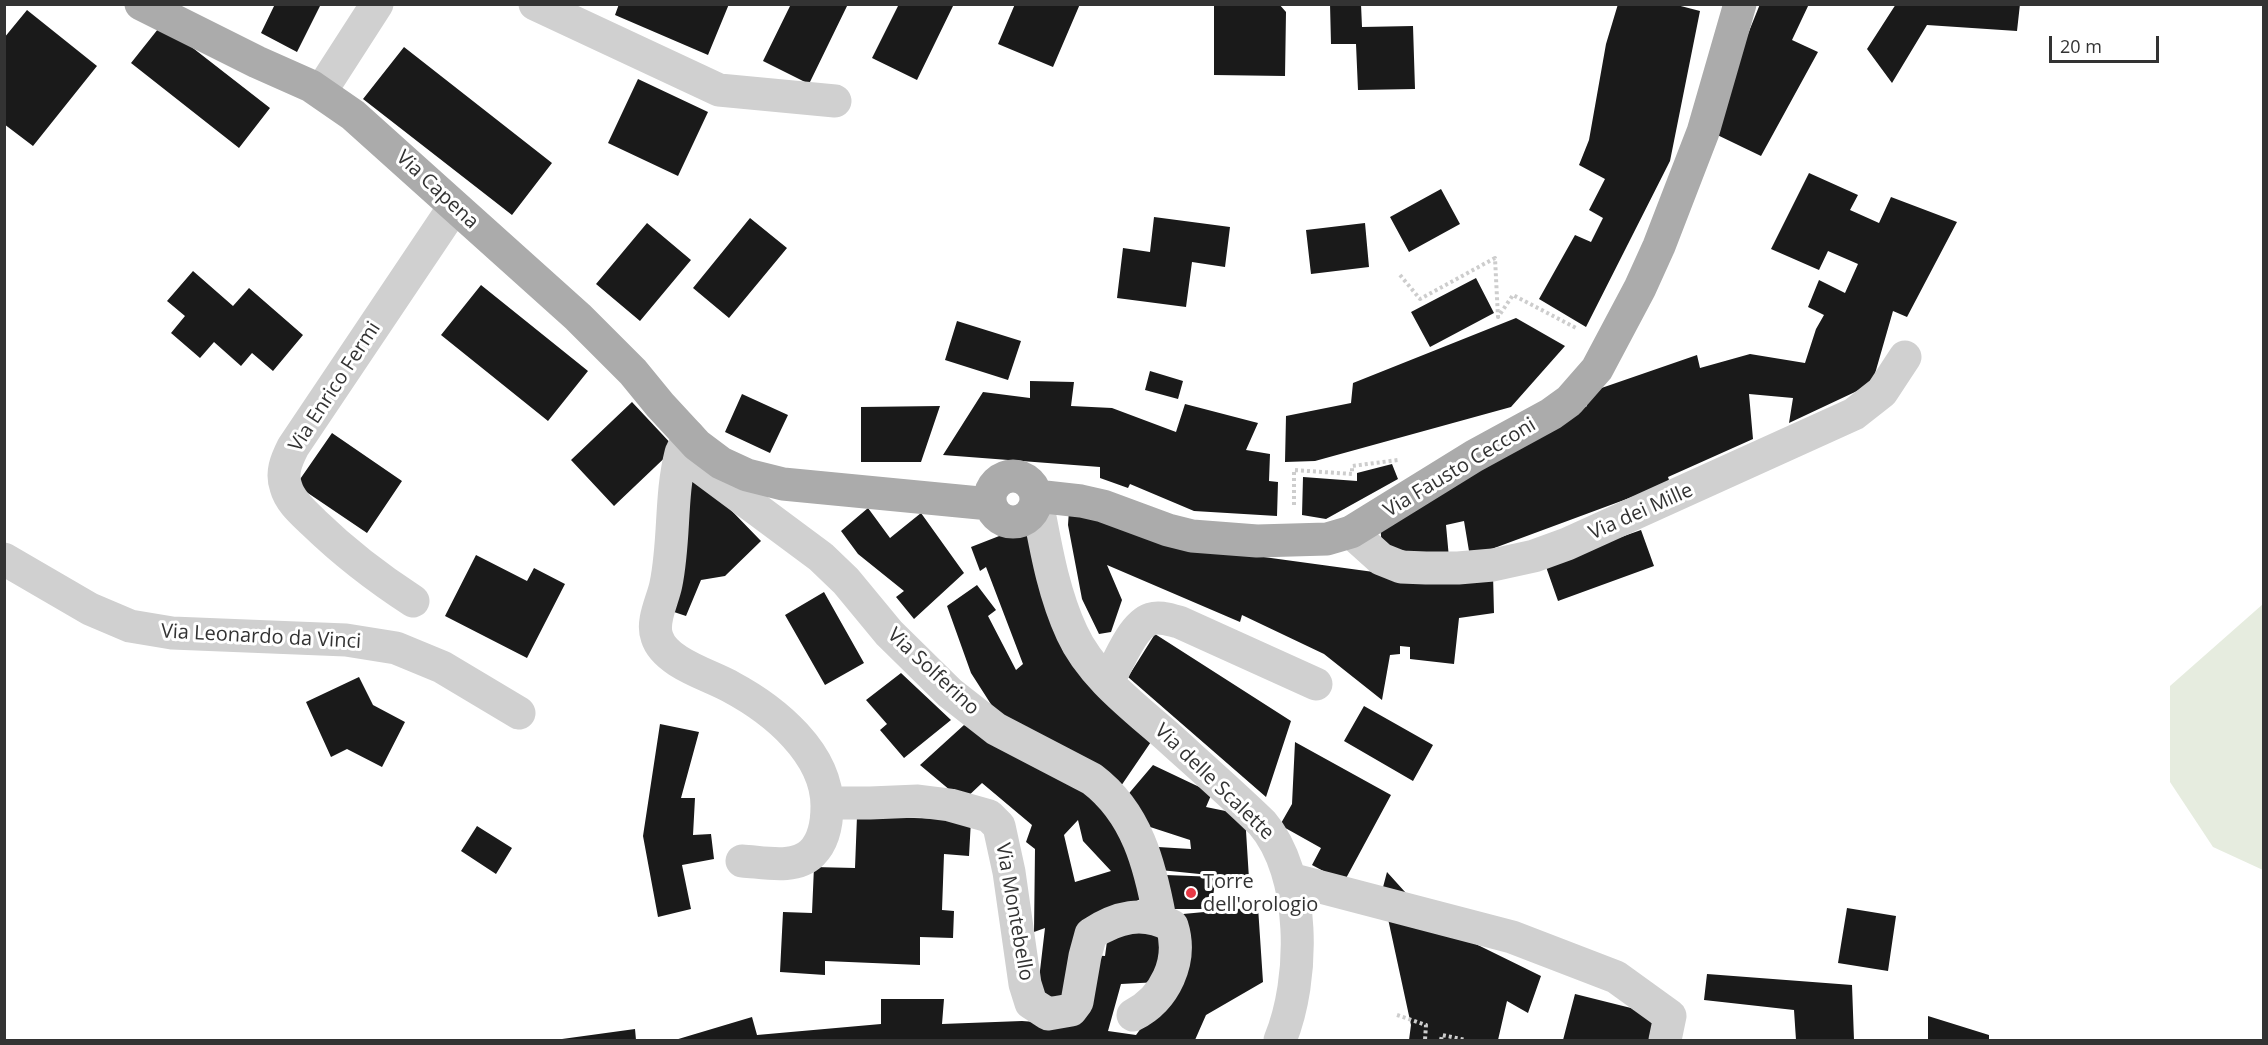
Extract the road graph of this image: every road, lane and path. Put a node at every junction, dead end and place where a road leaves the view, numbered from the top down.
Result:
1 (141, 4) edge
2 (377, 4) edge
3 (535, 4) edge
4 (1740, 4) edge
5 (321, 91) junction
6 (835, 101) dead end
7 (454, 207) junction
8 (1400, 275) dead end
9 (1610, 346) junction
10 (1905, 357) dead end
11 (685, 445) junction
12 (1399, 459) dead end
13 (1294, 470) dead end
14 (1047, 497) junction
15 (1351, 532) junction
16 (4, 559) edge
17 (413, 601) dead end
18 (1108, 682) junction
19 (1317, 684) dead end
20 (519, 713) dead end
21 (827, 803) junction
22 (742, 861) dead end
23 (1290, 879) junction
24 (1160, 919) junction
25 (1133, 1015) dead end
26 (1397, 1015) dead end
27 (1280, 1041) edge
28 (1425, 1041) edge
29 (1441, 1041) edge
30 (1466, 1041) edge
31 (1665, 1041) edge

1 - 5 main road, Via Capena
2 - 5 street
3 - 6 street
4 - 9 main road, Via Fausto Cecconi
5 - 7 main road, Via Capena
7 - 11 main road, Via Capena
7 - 17 street, Via Enrico Fermi
8 - 9 path
9 - 15 main road, Via Fausto Cecconi
10 - 15 street, Via dei Mille
11 - 14 main road, Via Capena
11 - 21 street
11 - 24 street, Via Solferino
12 - 13 path
14 - 15 main road, Via Fausto Cecconi
14 - 18 street, Via delle Scalette
16 - 20 street, Via Leonardo da Vinci
18 - 19 street
18 - 23 street, Via delle Scalette
21 - 22 street
21 - 24 street, Via Montebello
23 - 27 street, Via delle Scalette
23 - 31 street
24 - 25 street
26 - 28 path
29 - 30 path

